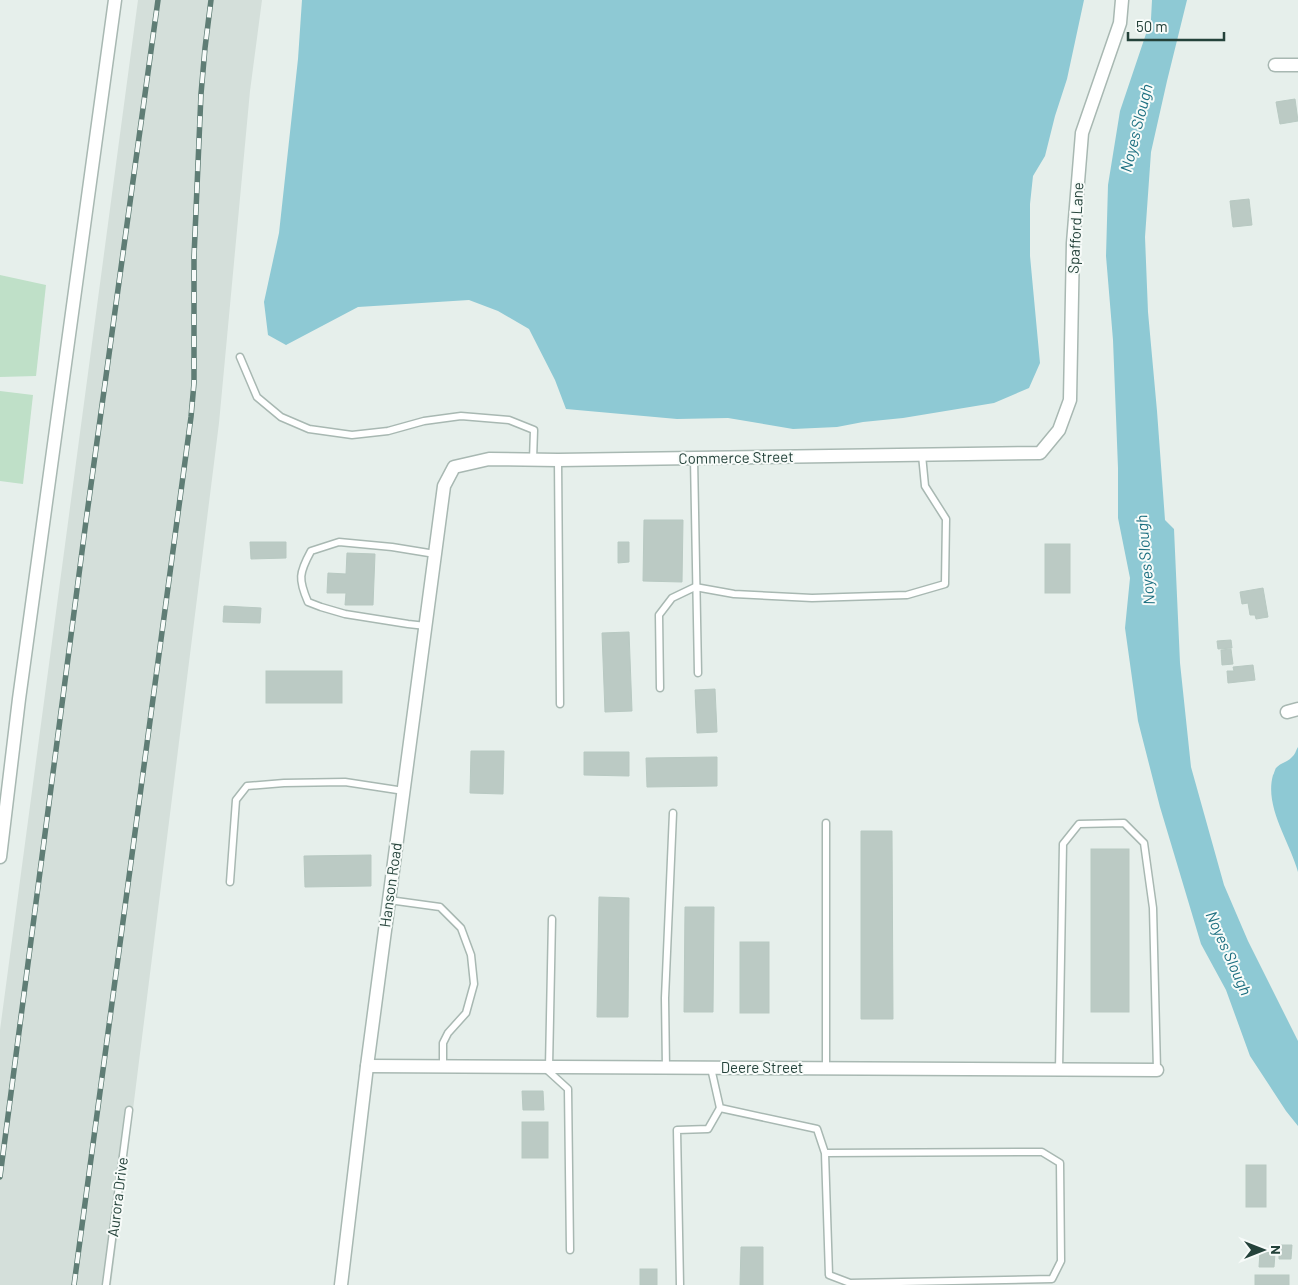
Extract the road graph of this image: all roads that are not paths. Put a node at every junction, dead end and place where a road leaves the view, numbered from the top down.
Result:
1 (115, 0) edge
2 (1122, 0) edge
3 (1275, 65) dead end
4 (1298, 65) edge
5 (240, 357) dead end
6 (1040, 454) joint
7 (922, 455) junction
8 (694, 458) junction
9 (533, 460) junction
10 (558, 460) junction
11 (444, 486) joint
12 (435, 554) junction
13 (696, 588) junction
14 (426, 626) junction
15 (698, 673) dead end
16 (660, 688) dead end
17 (560, 704) dead end
18 (404, 791) junction
19 (674, 813) dead end
20 (826, 823) dead end
21 (0, 857) edge
22 (230, 882) dead end
23 (389, 900) junction
24 (552, 919) dead end
25 (367, 1066) junction
26 (443, 1067) junction
27 (547, 1067) junction
28 (666, 1068) junction
29 (711, 1068) junction
30 (826, 1069) junction
31 (1059, 1070) junction
32 (1158, 1070) joint
33 (720, 1108) junction
34 (129, 1110) dead end
35 (825, 1153) junction
36 (570, 1250) dead end
37 (106, 1285) edge
38 (341, 1285) edge
39 (680, 1285) edge

1 - 21 street
2 - 6 street, Spafford Lane
3 - 4 street
5 - 9 lane
6 - 7 street, Commerce Street
7 - 8 street, Commerce Street
7 - 13 lane
8 - 10 street, Commerce Street
8 - 13 lane
9 - 10 street, Commerce Street
9 - 11 street, Commerce Street
10 - 17 lane
11 - 12 street, Hanson Road
12 - 14 street, Hanson Road
12 - 14 lane
13 - 15 lane
13 - 16 lane
14 - 18 street, Hanson Road
18 - 22 lane
18 - 23 street, Hanson Road
19 - 28 lane
20 - 30 lane
23 - 25 street, Hanson Road
23 - 26 lane
24 - 27 lane
25 - 26 street, Deere Street
25 - 38 street, Hanson Road
26 - 27 street, Deere Street
27 - 28 street, Deere Street
27 - 36 lane
28 - 29 street, Deere Street
29 - 30 street, Deere Street
29 - 33 lane
30 - 31 street, Deere Street
31 - 32 street, Deere Street
31 - 32 lane
33 - 35 lane
33 - 39 lane
34 - 37 lane, Aurora Drive
35 - 35 lane

